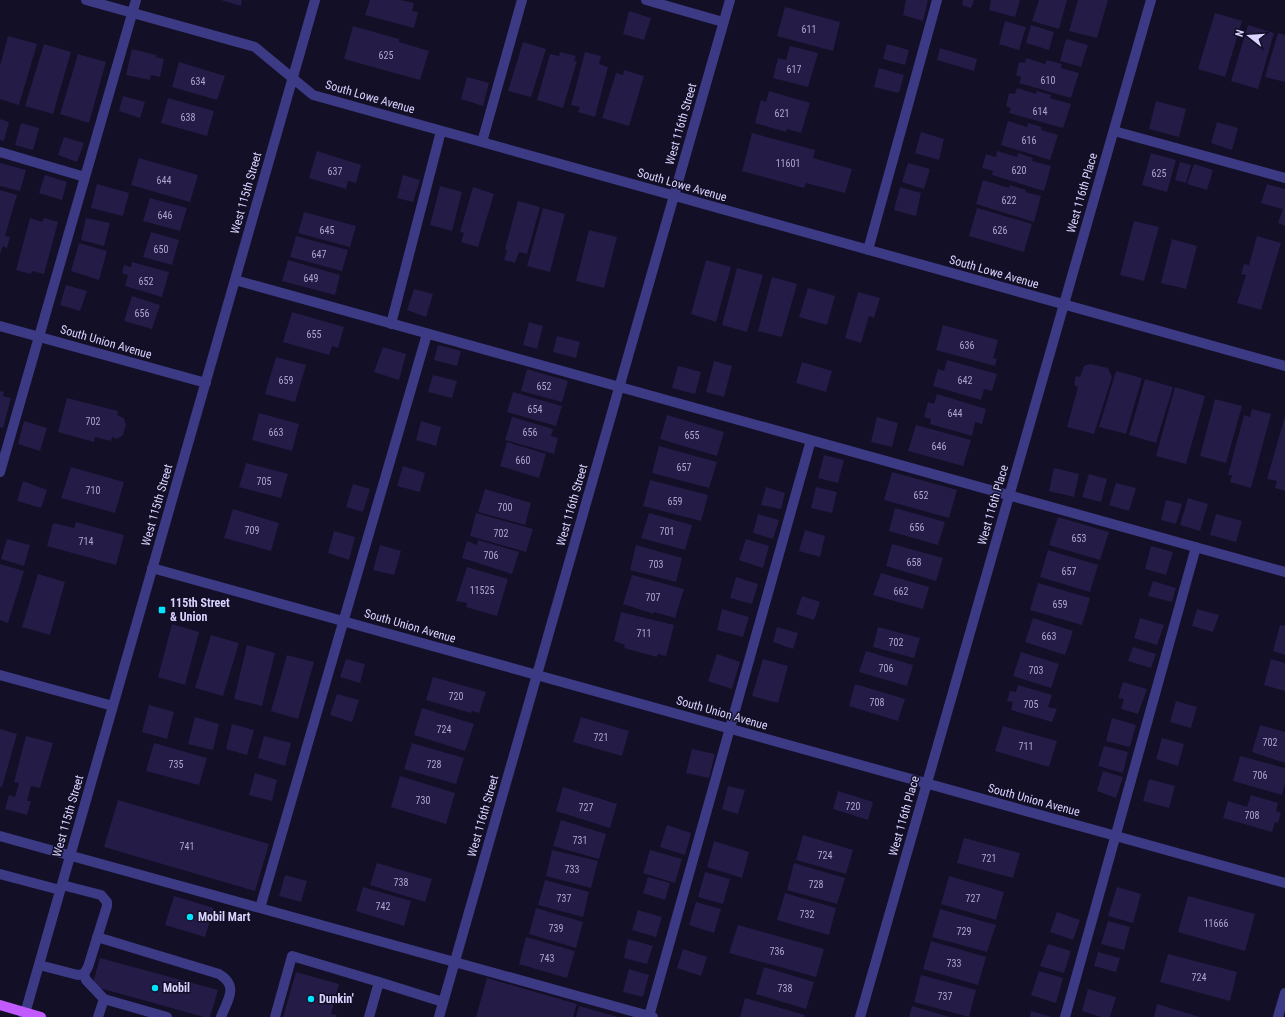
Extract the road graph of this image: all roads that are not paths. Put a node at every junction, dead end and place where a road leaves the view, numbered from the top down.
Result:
1 (86, 0) edge
2 (136, 0) edge
3 (316, 0) edge
4 (522, 0) edge
5 (646, 0) edge
6 (730, 0) edge
7 (938, 0) edge
8 (1151, 0) edge
9 (133, 13) junction
10 (723, 22) junction
11 (293, 78) junction
12 (441, 131) junction
13 (1114, 131) junction
14 (482, 142) junction
15 (0, 152) edge
16 (85, 177) junction
17 (1285, 178) edge
18 (674, 196) junction
19 (868, 250) junction
20 (235, 280) junction
21 (1064, 305) junction
22 (391, 324) junction
23 (0, 326) edge
24 (427, 334) junction
25 (39, 337) junction
26 (1285, 366) edge
27 (206, 383) junction
28 (619, 387) junction
29 (811, 440) junction
30 (0, 472) edge
31 (1009, 495) junction
32 (1196, 547) junction
33 (152, 568) junction
34 (1285, 572) edge
35 (343, 621) junction
36 (0, 675) edge
37 (537, 675) junction
38 (113, 706) junction
39 (730, 729) junction
40 (927, 784) junction
41 (0, 836) edge
42 (1116, 836) junction
43 (70, 856) junction
44 (0, 874) edge
45 (1285, 883) edge
46 (61, 888) junction
47 (260, 908) junction
48 (97, 937) junction
49 (454, 962) junction
50 (39, 965) junction
51 (84, 974) junction
52 (379, 982) junction
53 (1285, 993) edge
54 (104, 999) junction
55 (443, 1002) junction
56 (0, 1005) edge
57 (24, 1015) edge
58 (41, 1017) edge
59 (98, 1017) edge
60 (167, 1017) edge
61 (221, 1017) edge
62 (275, 1017) edge
63 (369, 1017) edge
64 (439, 1017) edge
65 (651, 1017) edge
66 (860, 1017) edge
67 (1065, 1017) edge
68 (1278, 1017) edge

1 - 9 street, South Lowe Avenue
2 - 9 street
3 - 11 street, West 115th Street
4 - 14 street
5 - 10 street
6 - 10 street, West 116th Street
7 - 19 street
8 - 13 street, West 116th Place
9 - 11 street, South Lowe Avenue
9 - 16 street
10 - 18 street, West 116th Street
11 - 12 street, South Lowe Avenue
11 - 20 street, West 115th Street
12 - 14 street, South Lowe Avenue
12 - 22 street
13 - 17 street
13 - 21 street, West 116th Place
14 - 18 street, South Lowe Avenue
15 - 16 street
16 - 25 street
18 - 19 street, South Lowe Avenue
18 - 28 street, West 116th Street
19 - 21 street, South Lowe Avenue
20 - 22 street
20 - 27 street, West 115th Street
21 - 26 street, South Lowe Avenue
21 - 31 street, West 116th Place
22 - 24 street
23 - 25 street, South Union Avenue
24 - 28 street
24 - 35 street
25 - 27 street, South Union Avenue
25 - 30 street
27 - 33 street, West 115th Street
28 - 29 street
28 - 37 street, West 116th Street
29 - 31 street
29 - 39 street
31 - 32 street
31 - 40 street, West 116th Place
32 - 34 street
32 - 42 street
33 - 35 street, South Union Avenue
33 - 38 street, West 115th Street
35 - 37 street, South Union Avenue
35 - 47 street
36 - 38 street
37 - 39 street, South Union Avenue
37 - 49 street, West 116th Street
38 - 43 street, West 115th Street
39 - 40 street, South Union Avenue
39 - 65 street
40 - 42 street, South Union Avenue
40 - 66 street, West 116th Place
41 - 43 street
42 - 45 street, South Union Avenue
42 - 67 street
43 - 46 street, West 115th Street
43 - 47 street
44 - 46 street
46 - 48 street
46 - 50 street, West 115th Street
47 - 49 street
48 - 51 street
48 - 61 street
49 - 55 street, West 116th Street
49 - 65 street
50 - 51 street
50 - 57 street, West 115th Street
51 - 54 street
52 - 55 street
52 - 62 street
52 - 63 street
53 - 68 street
54 - 59 street
54 - 60 street
55 - 64 street, West 116th Street
56 - 57 main road
57 - 58 main road

